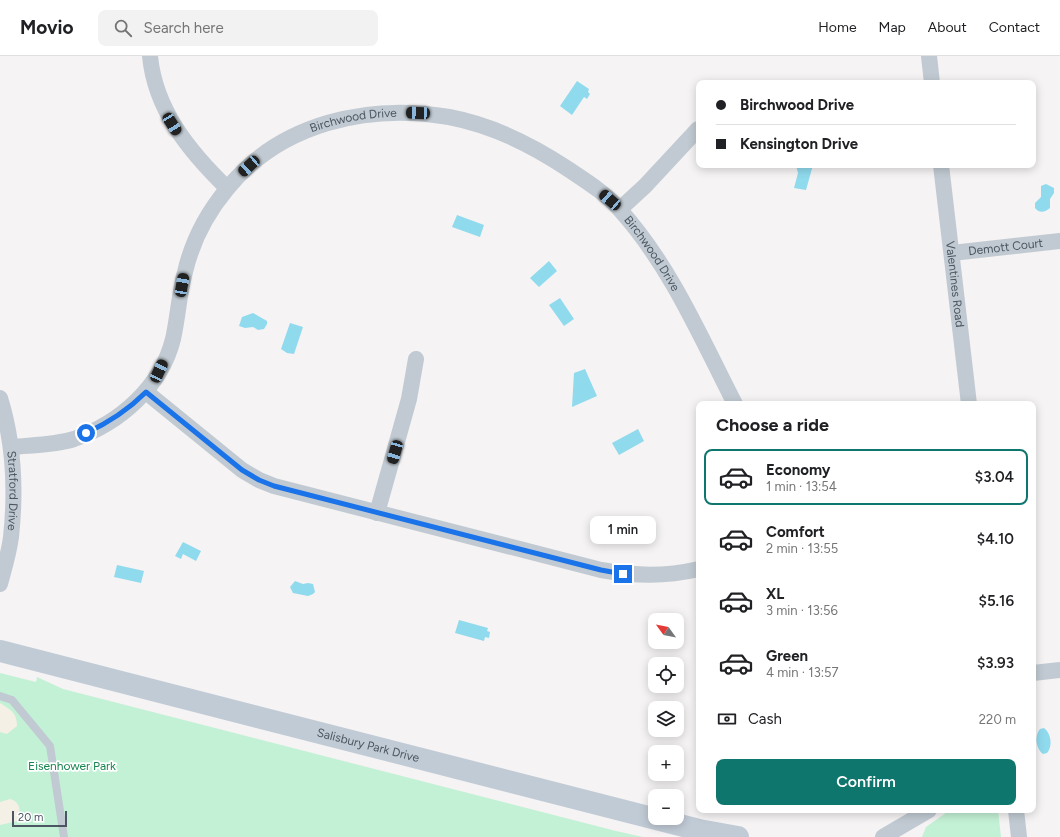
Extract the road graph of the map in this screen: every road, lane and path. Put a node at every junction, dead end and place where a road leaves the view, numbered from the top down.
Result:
1 (150, 56) edge
2 (929, 56) edge
3 (932, 80) edge
4 (696, 131) edge
5 (942, 168) edge
6 (227, 188) junction
7 (620, 209) junction
8 (1060, 241) edge
9 (952, 253) junction
10 (416, 359) dead end
11 (146, 392) junction
12 (0, 398) edge
13 (733, 401) edge
14 (970, 401) edge
15 (12, 447) junction
16 (377, 513) junction
17 (696, 570) edge
18 (0, 584) edge
19 (0, 651) edge
20 (1060, 670) edge
21 (1036, 673) edge
22 (0, 696) edge
23 (924, 813) edge
24 (1016, 813) edge
25 (64, 837) edge
26 (738, 837) edge
27 (883, 837) edge
28 (1019, 837) edge

1 - 6 street
2 - 3 street
4 - 7 street
5 - 9 street, Valentines Road
6 - 7 street, Birchwood Drive
6 - 11 street, Birchwood Drive
7 - 13 street, Birchwood Drive
8 - 9 street, Demott Court
9 - 14 street, Valentines Road
10 - 16 street
11 - 15 street, Birchwood Drive
11 - 16 street
12 - 15 street, Stratford Drive
15 - 18 street, Stratford Drive
16 - 17 street
19 - 26 main road, Salisbury Park Drive
20 - 21 street
22 - 25 lane
23 - 27 street
24 - 28 street

